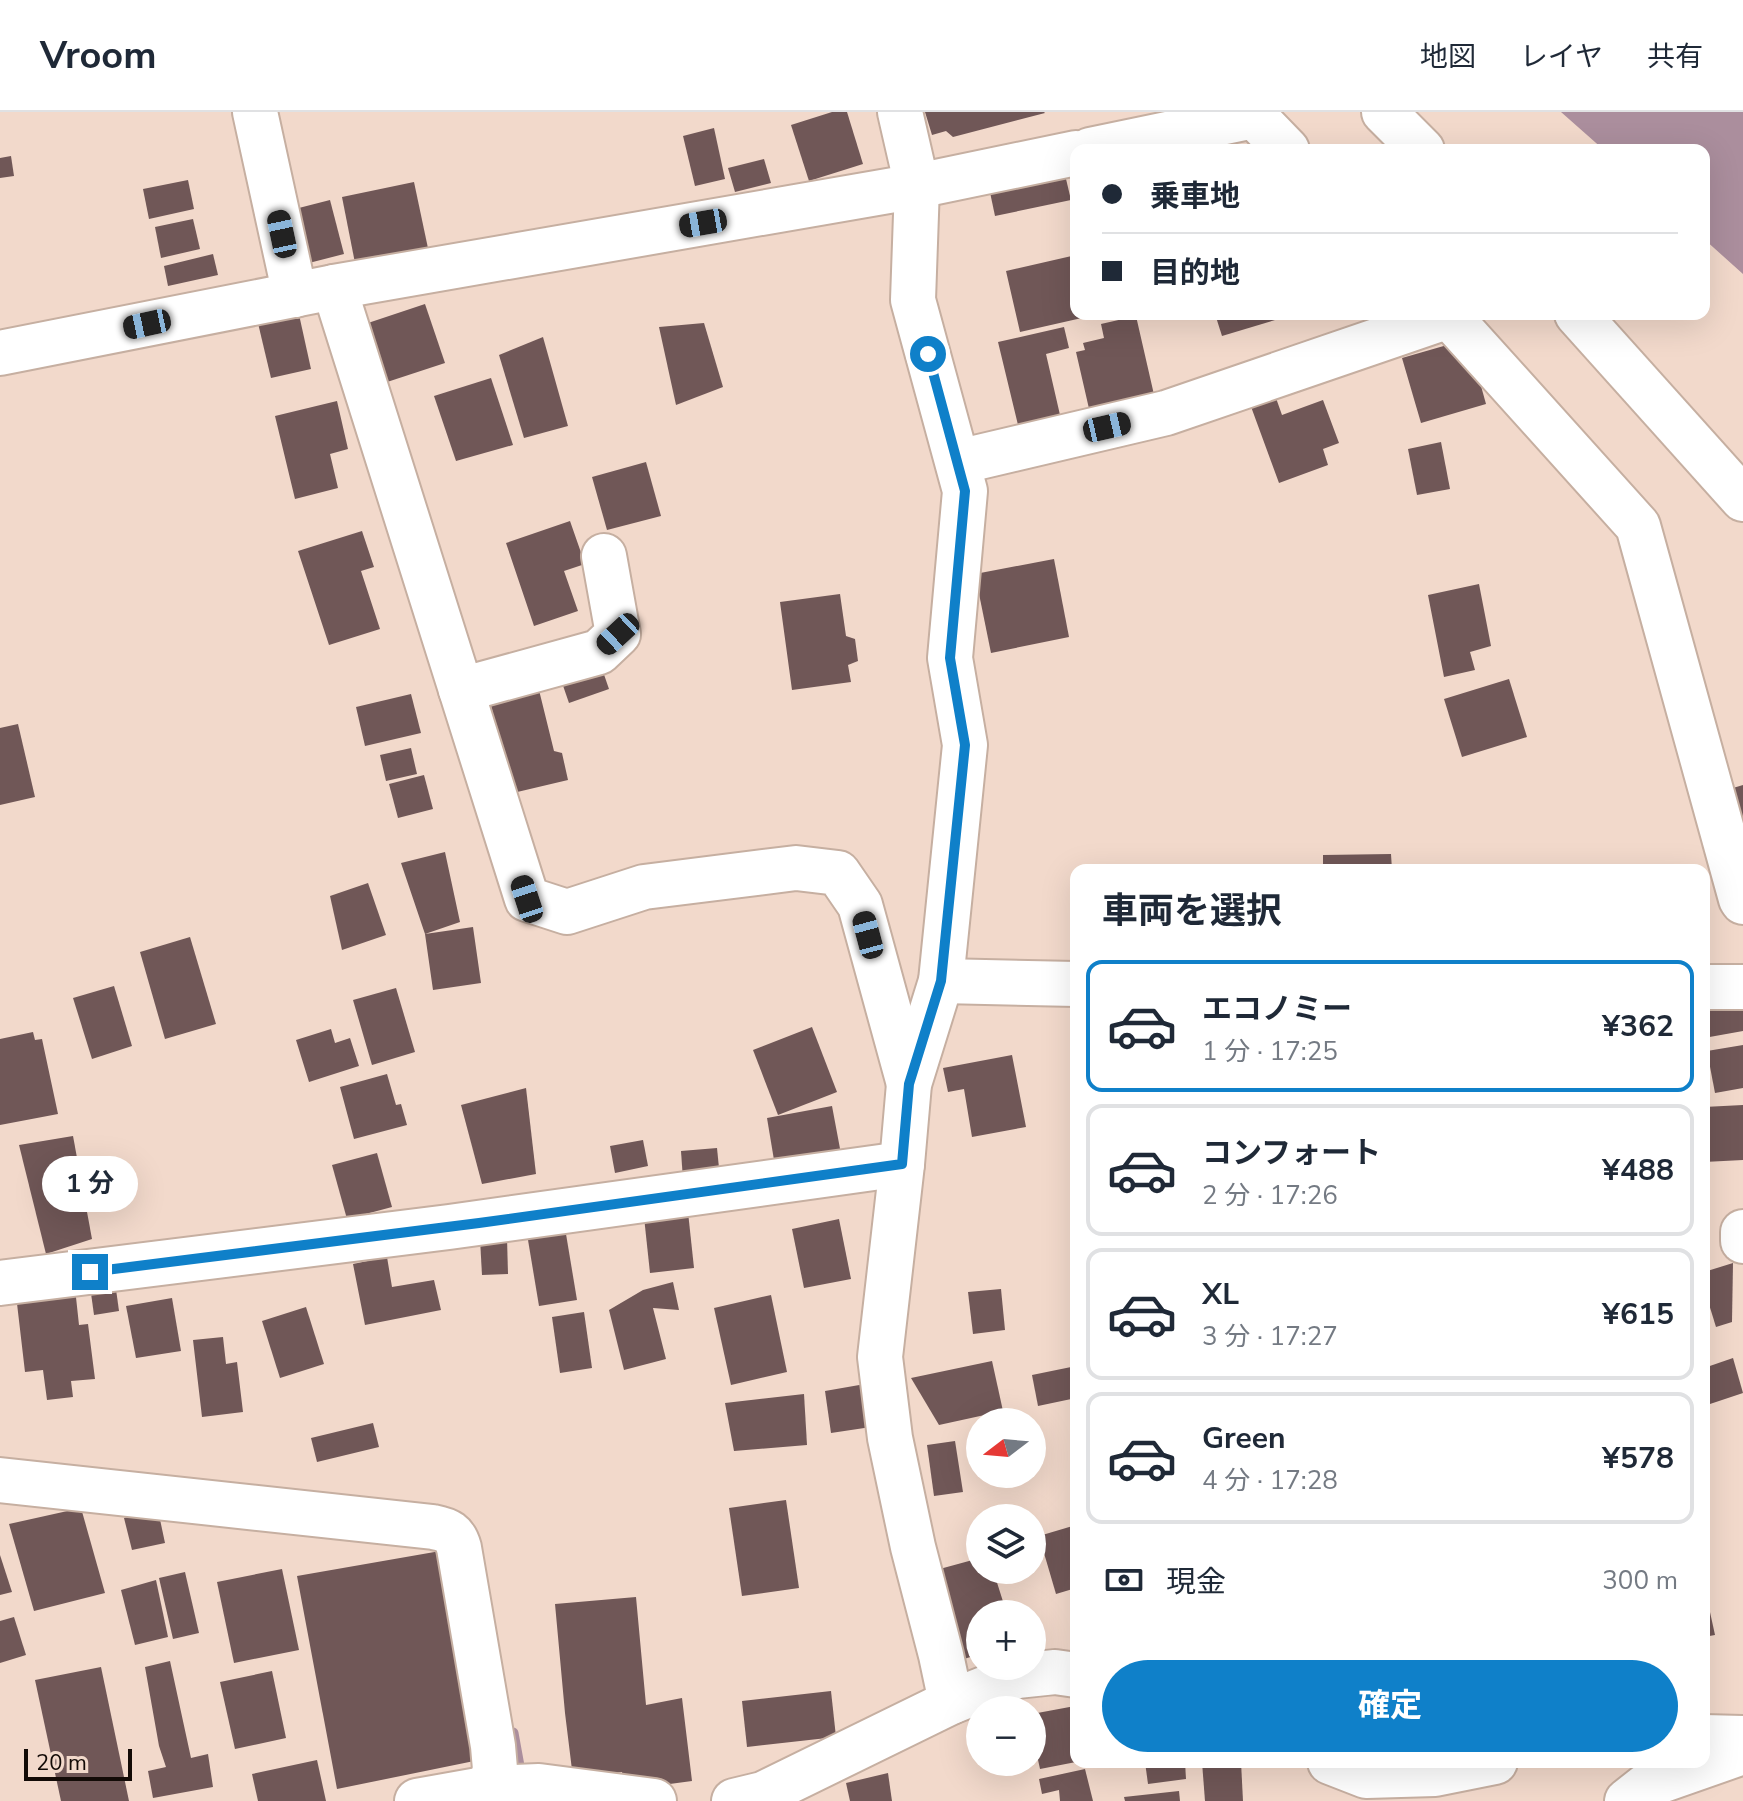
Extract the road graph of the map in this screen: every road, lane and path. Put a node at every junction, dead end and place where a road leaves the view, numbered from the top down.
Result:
1 (255, 112) edge
2 (900, 112) edge
3 (1384, 112) edge
4 (1119, 144) edge
5 (1281, 144) edge
6 (1416, 144) edge
7 (1070, 154) edge
8 (917, 186) junction
9 (315, 291) junction
10 (1434, 320) edge
11 (1453, 320) edge
12 (1582, 320) edge
13 (0, 353) edge
14 (958, 462) junction
15 (1743, 499) edge
16 (604, 556) dead end
17 (461, 690) junction
18 (1743, 902) edge
19 (941, 981) junction
20 (1070, 984) edge
21 (1710, 987) edge
22 (1743, 987) edge
23 (909, 1084) junction
24 (902, 1164) junction
25 (1743, 1232) edge
26 (1743, 1241) edge
27 (0, 1283) edge
28 (0, 1480) edge
29 (1070, 1674) edge
30 (951, 1702) junction
31 (1710, 1737) edge
32 (1743, 1738) edge
33 (1743, 1752) edge
34 (1710, 1764) edge
35 (1465, 1768) edge
36 (1697, 1768) edge
37 (1356, 1780) edge
38 (492, 1794) edge
39 (417, 1801) edge
40 (654, 1801) edge
41 (734, 1801) edge
42 (1627, 1801) edge

1 - 9 street
2 - 8 street
3 - 6 street
4 - 5 street
7 - 8 street
8 - 9 street
8 - 14 street
9 - 13 street
9 - 17 street
10 - 14 street
11 - 18 street
12 - 15 street
14 - 19 street
16 - 17 street
17 - 23 street
19 - 20 street
19 - 23 street
21 - 22 street
23 - 24 street
24 - 27 street
24 - 30 street
25 - 26 street
28 - 38 street
29 - 30 street
30 - 41 street
31 - 32 street
33 - 34 street
35 - 37 street
36 - 42 street
38 - 39 street
38 - 40 street

